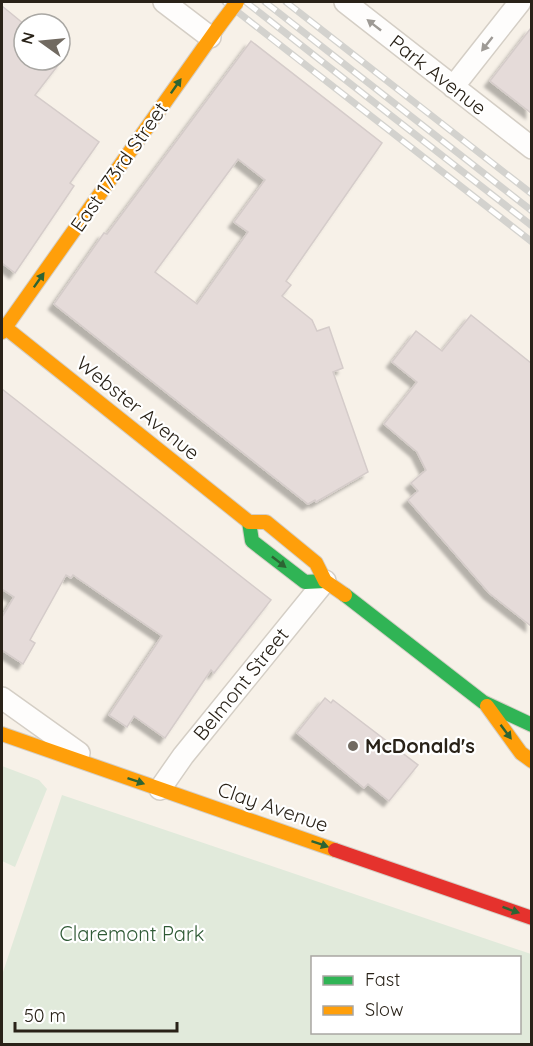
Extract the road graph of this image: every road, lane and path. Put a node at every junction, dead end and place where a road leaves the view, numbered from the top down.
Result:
1 (164, 2) edge
2 (237, 2) edge
3 (345, 2) edge
4 (520, 2) edge
5 (214, 32) junction
6 (453, 87) junction
7 (531, 148) edge
8 (3, 328) edge
9 (249, 522) junction
10 (325, 581) junction
11 (2, 698) edge
12 (483, 702) junction
13 (531, 725) edge
14 (2, 734) edge
15 (531, 761) edge
16 (99, 768) junction
17 (160, 789) junction
18 (531, 918) edge

1 - 5 street
2 - 5 street, East 173rd Street, bridge
6 -> 3 street, Park Avenue
4 -> 6 street
8 -> 5 street, East 173rd Street
6 - 7 street, Park Avenue
8 - 9 street, Webster Avenue
9 - 10 street, Webster Avenue
9 -> 10 street, Webster Avenue
10 - 12 street, Webster Avenue
10 - 17 street, Belmont Street
11 - 16 street
12 - 13 street, Webster Avenue
12 -> 15 street, Webster Avenue
14 - 16 street, Clay Avenue
16 -> 17 street, Clay Avenue
17 -> 18 street, Clay Avenue

